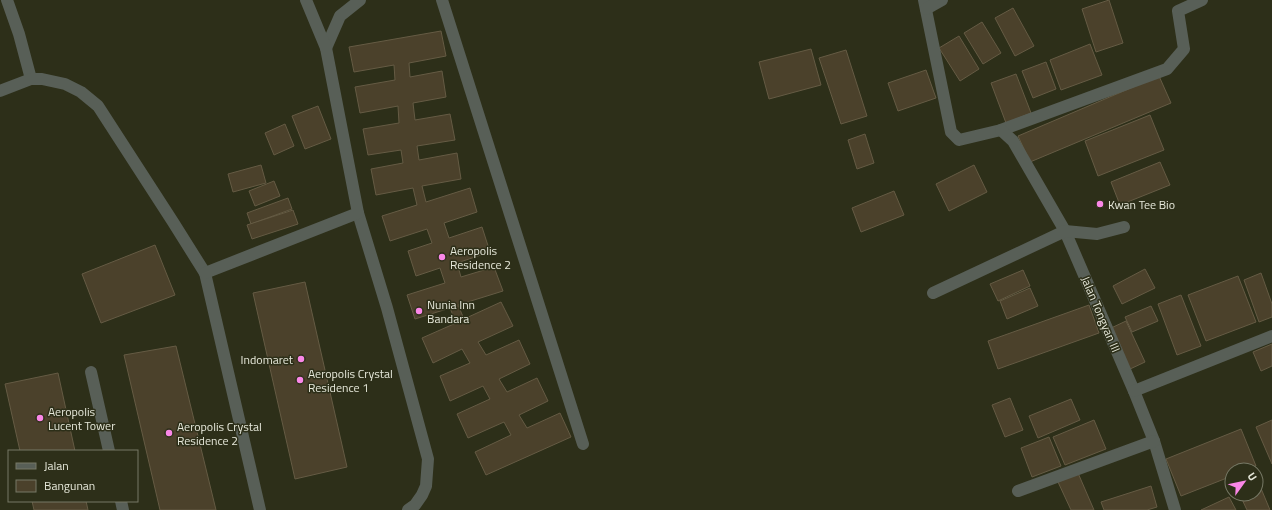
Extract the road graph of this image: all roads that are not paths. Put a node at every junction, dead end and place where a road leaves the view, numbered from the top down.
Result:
1 (7, 0) edge
2 (306, 0) edge
3 (360, 0) edge
4 (442, 0) edge
5 (942, 0) edge
6 (1202, 0) edge
7 (925, 5) edge
8 (326, 48) junction
9 (31, 79) junction
10 (0, 91) edge
11 (1001, 130) junction
12 (358, 213) junction
13 (1124, 227) dead end
14 (1065, 231) junction
15 (205, 273) junction
16 (933, 293) dead end
17 (1272, 336) edge
18 (91, 372) dead end
19 (1134, 391) junction
20 (1154, 441) junction
21 (583, 444) dead end
22 (110, 450) edge
23 (1018, 491) dead end
24 (260, 510) edge
25 (408, 510) edge
26 (1175, 510) edge

1 - 9 street
2 - 8 street
3 - 8 street
4 - 21 street
5 - 7 street
6 - 11 street
7 - 11 street
8 - 12 street
9 - 10 street
9 - 15 street
11 - 14 street, Jalan Tongyan III
12 - 15 street
12 - 25 street
13 - 14 street
14 - 16 street
14 - 19 street, Jalan Tongyan III
15 - 24 street
17 - 19 street
18 - 22 street
19 - 20 street, Jalan Tongyan III
20 - 23 street
20 - 26 street, Jalan Tongyan III

